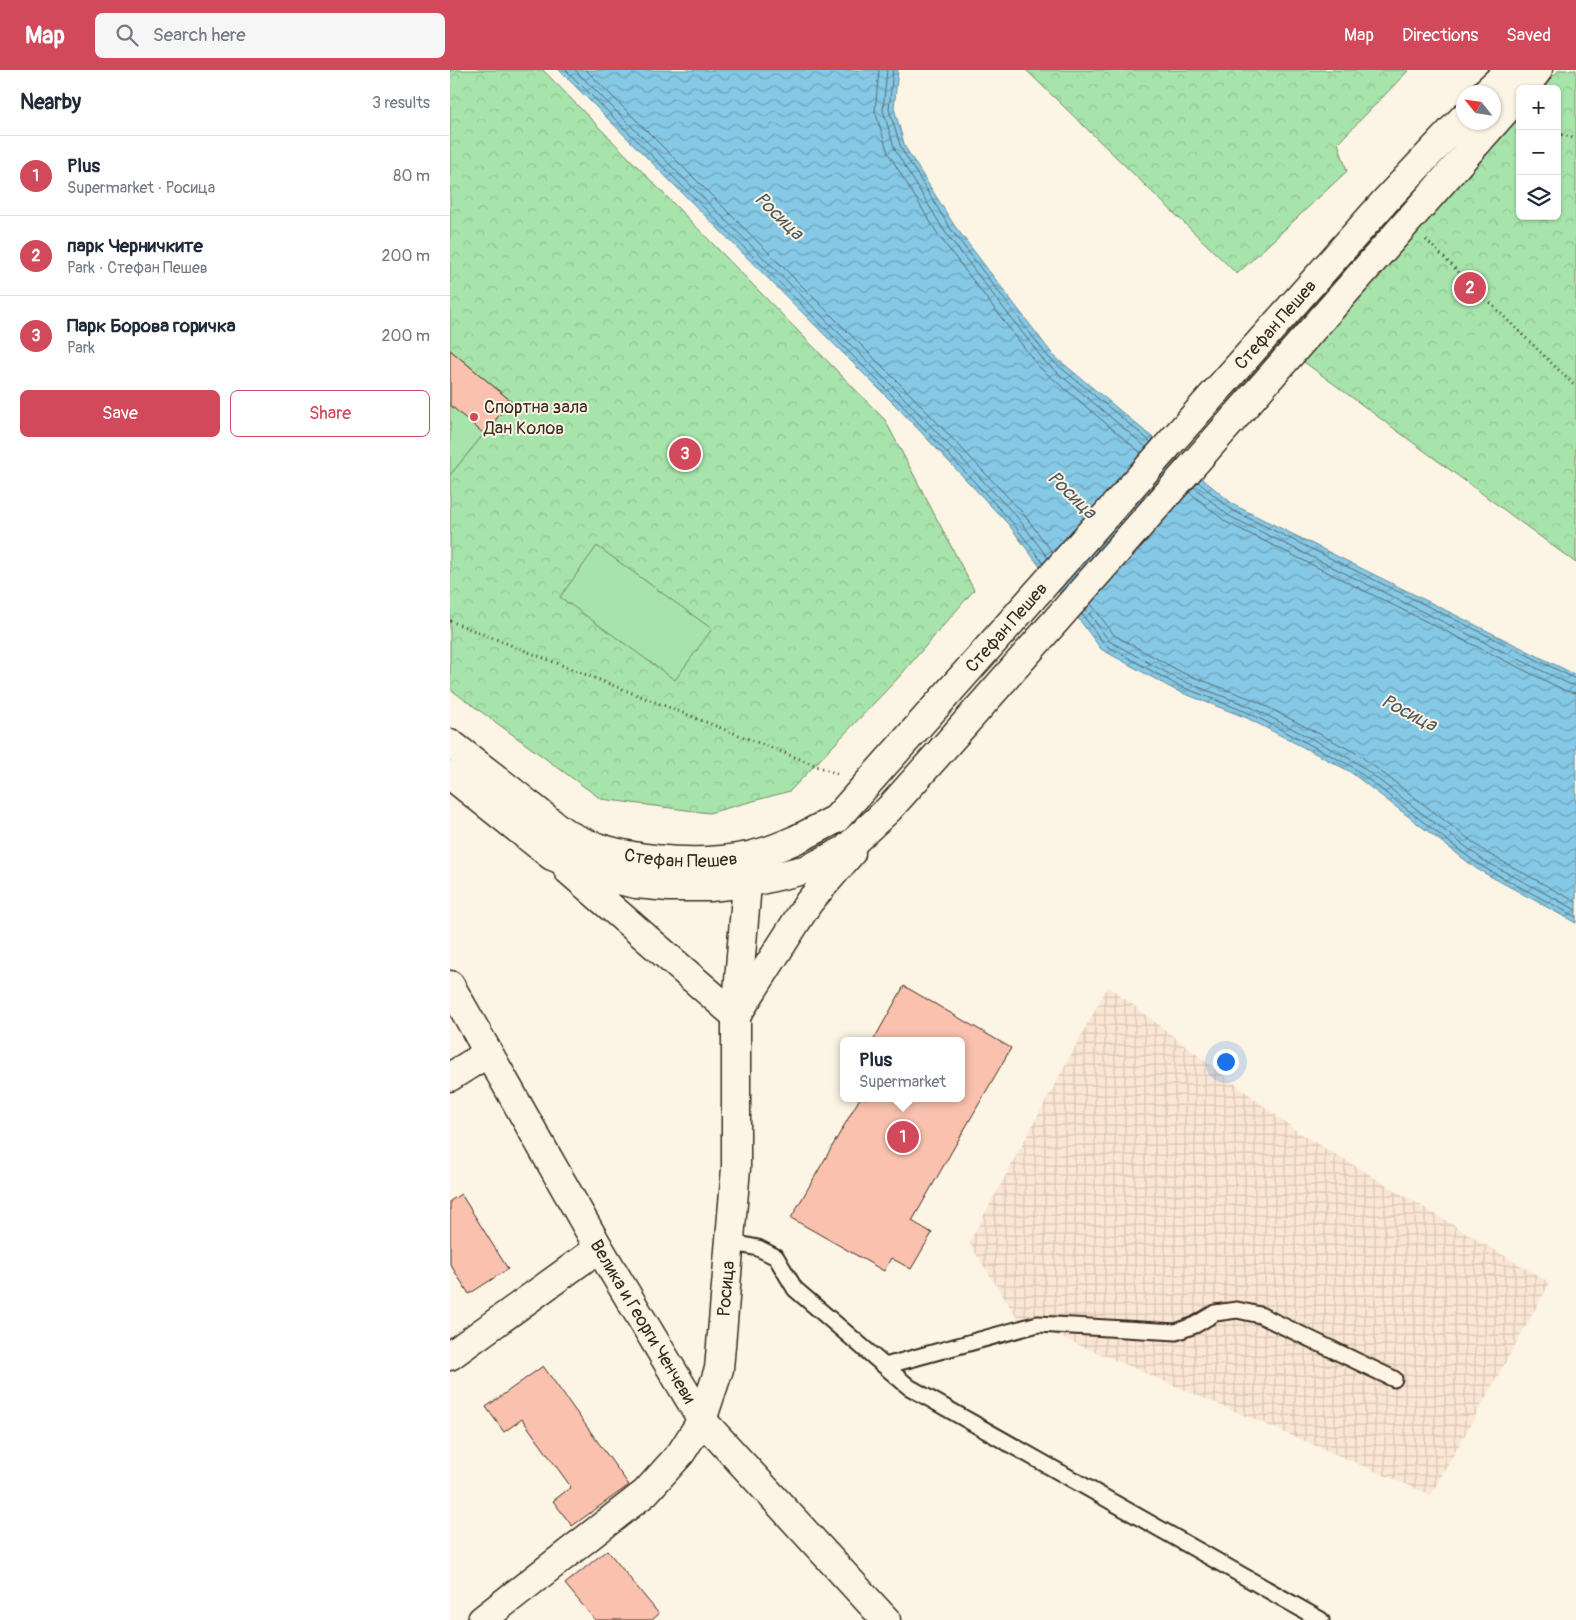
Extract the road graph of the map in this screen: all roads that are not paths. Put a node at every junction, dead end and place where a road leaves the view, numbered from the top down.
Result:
1 (1538, 70) edge
2 (1527, 85) edge
3 (1516, 99) edge
4 (1456, 126) edge
5 (450, 743) edge
6 (450, 775) edge
7 (889, 809) junction
8 (552, 856) junction
9 (749, 856) junction
10 (748, 883) junction
11 (450, 985) edge
12 (736, 1016) junction
13 (488, 1053) junction
14 (450, 1077) edge
15 (730, 1242) junction
16 (600, 1248) junction
17 (450, 1356) edge
18 (885, 1366) junction
19 (1394, 1380) dead end
20 (702, 1420) junction
21 (482, 1620) edge
22 (886, 1620) edge
23 (1321, 1620) edge

1 - 2 street
3 - 7 street, Стефан Пешев
4 - 9 street, Стефан Пешев
5 - 9 street, Стефан Пешев
6 - 8 street, Стефан Пешев
7 - 10 street, Стефан Пешев
7 - 12 street
8 - 10 street, Стефан Пешев
8 - 12 street
9 - 10 street, Росица
10 - 12 street, Росица
11 - 13 street, Велика и Георги Ченчеви
12 - 15 street, Росица
13 - 14 street
13 - 16 street, Велика и Георги Ченчеви
15 - 18 lane
15 - 20 street, Росица
16 - 17 street
16 - 20 street, Велика и Георги Ченчеви
18 - 19 lane
18 - 23 lane
20 - 21 street, Росица
20 - 22 street, Велика и Георги Ченчеви

